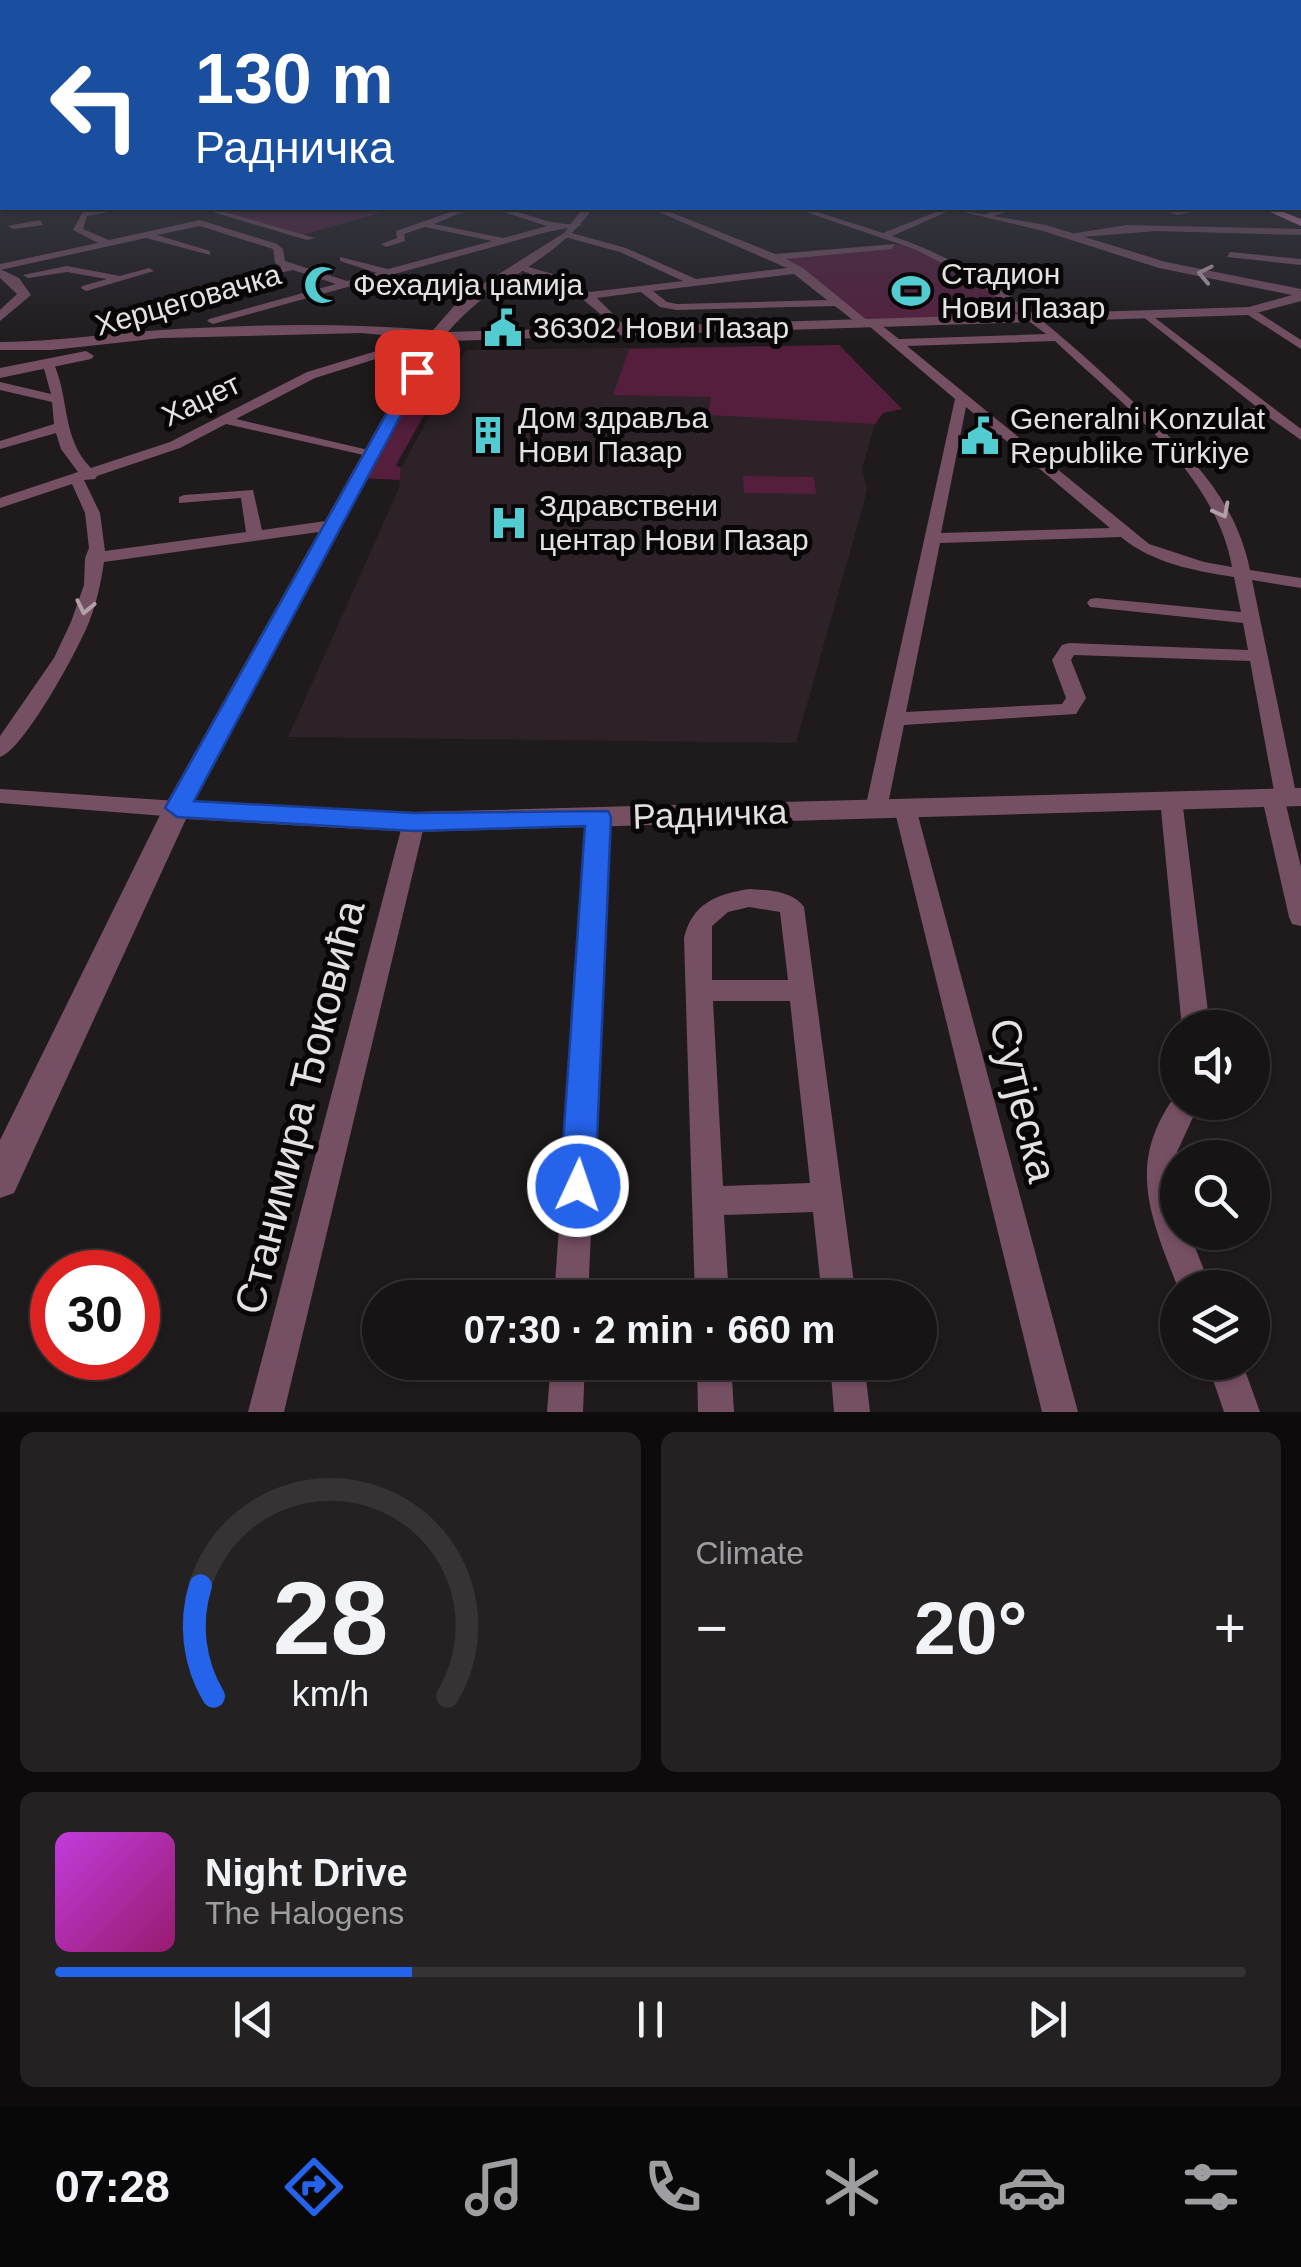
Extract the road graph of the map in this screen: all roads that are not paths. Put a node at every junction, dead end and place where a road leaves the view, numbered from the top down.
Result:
1 (6, 214) edge
2 (83, 214) edge
3 (223, 214) edge
4 (455, 214) edge
5 (515, 214) edge
6 (582, 214) edge
7 (669, 214) edge
8 (815, 214) edge
9 (937, 214) edge
10 (987, 214) edge
11 (40, 223) dead end
12 (428, 225) junction
13 (568, 229) junction
14 (1301, 232) edge
15 (1267, 233) junction
16 (148, 235) junction
17 (1069, 235) junction
18 (880, 237) junction
19 (310, 238) dead end
20 (502, 241) junction
21 (109, 244) junction
22 (386, 244) dead end
23 (907, 244) junction
24 (1298, 248) edge
25 (207, 254) dead end
26 (1230, 254) dead end
27 (775, 257) junction
28 (342, 259) dead end
29 (1301, 262) edge
30 (518, 267) junction
31 (291, 268) junction
32 (799, 270) junction
33 (148, 271) dead end
34 (4, 273) edge
35 (390, 273) junction
36 (118, 278) junction
37 (226, 282) dead end
38 (696, 283) junction
39 (349, 284) junction
40 (86, 288) dead end
41 (645, 290) junction
42 (1301, 295) edge
43 (593, 296) junction
44 (838, 303) junction
45 (1250, 310) junction
46 (4, 313) edge
47 (1146, 314) junction
48 (1032, 317) junction
49 (213, 320) junction
50 (867, 323) junction
51 (622, 330) junction
52 (274, 332) junction
53 (161, 334) junction
54 (1058, 337) junction
55 (434, 338) junction
56 (894, 343) junction
57 (1301, 345) edge
58 (5, 346) edge
59 (49, 365) junction
60 (0, 373) edge
61 (0, 386) edge
62 (56, 400) junction
63 (962, 400) junction
64 (1270, 412) junction
65 (1142, 416) junction
66 (228, 421) junction
67 (60, 428) junction
68 (1301, 436) edge
69 (0, 446) edge
70 (372, 455) junction
71 (83, 478) junction
72 (184, 500) dead end
73 (0, 504) edge
74 (333, 525) junction
75 (1124, 532) junction
76 (256, 535) junction
77 (931, 538) junction
78 (94, 558) junction
79 (1244, 574) junction
80 (1301, 583) edge
81 (1096, 602) dead end
82 (1252, 618) junction
83 (1258, 656) junction
84 (894, 719) junction
85 (0, 750) edge
86 (0, 796) edge
87 (1287, 798) edge
88 (1171, 800) junction
89 (177, 808) junction
90 (891, 809) junction
91 (598, 817) junction
92 (414, 822) junction
93 (1301, 917) edge
94 (802, 990) junction
95 (701, 991) junction
96 (1194, 1010) edge
97 (1177, 1120) edge
98 (0, 1180) edge
99 (828, 1196) junction
100 (708, 1201) junction
101 (1188, 1270) edge
102 (572, 1280) edge
103 (711, 1280) edge
104 (838, 1280) edge
105 (567, 1380) edge
106 (715, 1380) edge
107 (849, 1380) edge
108 (1230, 1380) edge
109 (266, 1412) edge
110 (565, 1412) edge
111 (716, 1412) edge
112 (852, 1412) edge
113 (1060, 1412) edge
114 (1242, 1412) edge

1 - 11 street
2 - 21 street
3 - 19 street
4 - 12 street
5 - 13 street
6 - 13 street
7 - 27 street
8 - 18 street
9 - 18 street
10 - 17 street
12 - 20 street
12 - 22 street
13 - 20 street, Херцеговачка
13 - 30 street
13 - 38 street
14 - 15 street
15 - 17 street
15 - 24 street
16 - 21 street
16 - 25 street
16 - 31 street
42 -> 17 street
18 - 23 street
20 - 35 street, Херцеговачка
21 - 34 street
23 - 27 street
23 - 48 street
26 - 29 street
27 - 32 street
28 - 35 street
30 - 43 street
30 - 55 street
31 - 37 street
31 - 39 street
32 - 38 street
32 - 44 street
33 - 36 street
34 - 36 street
34 - 46 street
35 - 39 street, Херцеговачка
36 - 40 street
38 - 41 street
39 - 49 street, Херцеговачка
41 - 43 street
41 - 44 street
42 - 45 street
43 - 51 street
44 - 50 street
45 - 47 street
45 - 57 street
47 - 48 street
47 - 64 street
48 - 50 street
48 - 54 street
49 - 52 street
49 - 53 street, Херцеговачка
50 - 51 street
50 - 56 street
51 - 55 street
52 - 53 street
52 - 55 street
53 - 58 street
53 - 59 street, Херцеговачка
54 - 56 street
54 - 65 street
55 - 66 street, Хаџет
55 - 70 street
56 - 63 street
59 - 60 street, Херцеговачка
59 - 62 street
61 - 62 street
62 - 67 street
63 - 75 street
63 - 77 street, Сутјеска
64 - 65 street
64 - 68 street
65 -> 79 street
66 - 70 street
66 - 71 street, Хаџет
67 - 69 street
67 - 71 street
70 - 74 street
71 - 73 street, Хаџет
71 - 78 street
72 - 76 street
74 - 76 street
74 - 89 street
75 - 77 street
75 - 79 street
76 - 78 street
77 - 84 street, Сутјеска
78 -> 85 street
79 - 80 street
79 - 82 street
81 - 82 street
82 - 83 street
83 - 84 street
83 - 87 street
84 - 90 street, Сутјеска
86 - 89 street, Радничка
87 - 88 street, Радничка
87 - 93 street
88 - 90 street, Радничка
88 - 96 street
89 - 92 street, Радничка
89 - 98 street
90 - 91 street, Радничка
90 - 113 street, Сутјеска
91 - 92 street, Радничка
91 - 102 street
92 - 109 street, Станимира Ђоковића
94 - 95 street
94 - 95 street
94 - 99 street
95 - 100 street
97 - 101 street
99 - 100 street
99 - 104 street
100 - 103 street
105 - 110 street
106 - 111 street
107 - 112 street
108 - 114 street

